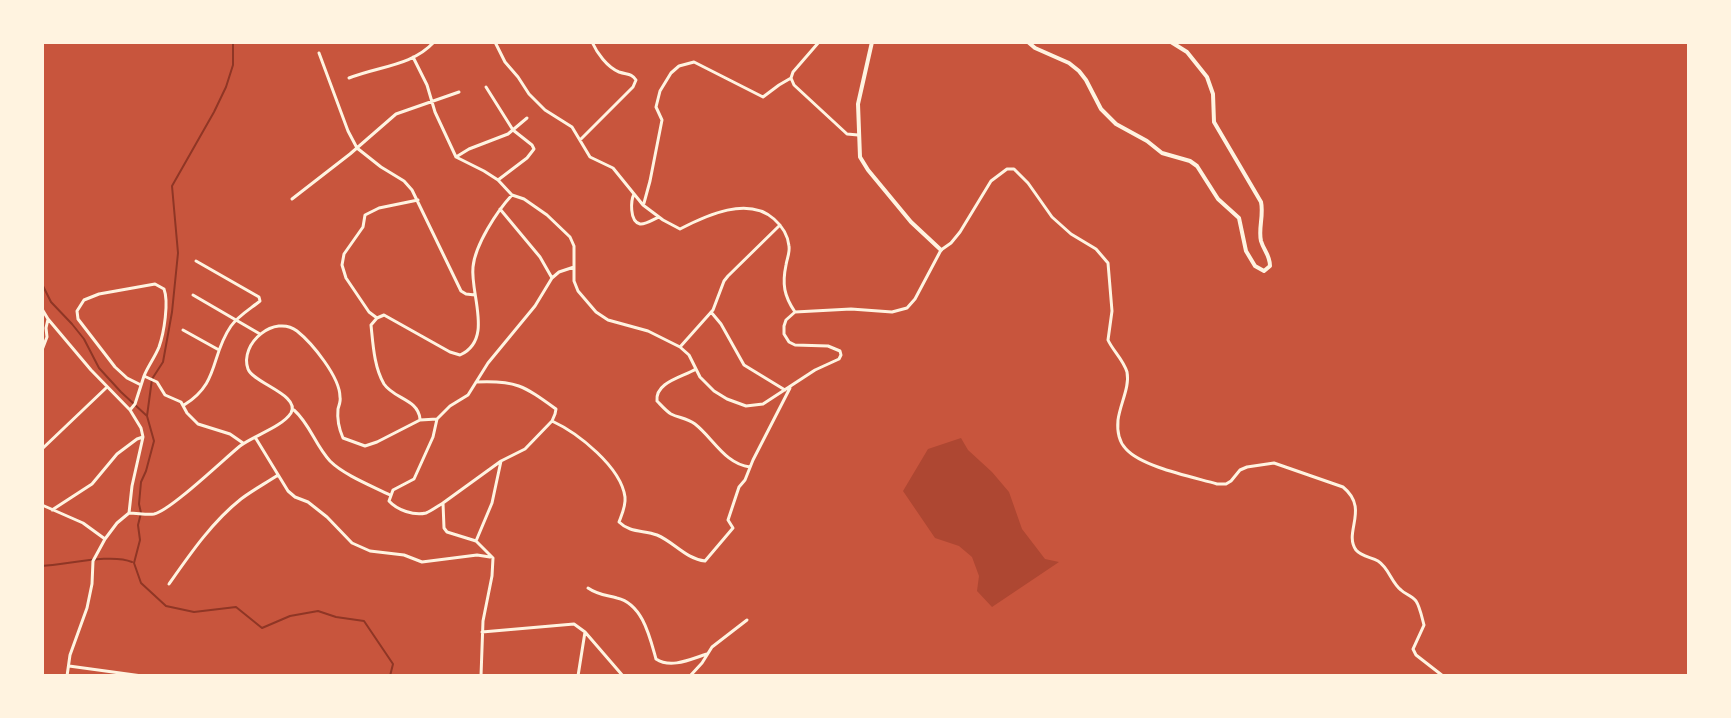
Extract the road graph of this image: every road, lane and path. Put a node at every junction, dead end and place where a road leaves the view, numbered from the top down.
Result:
1 (434, 42) edge
2 (495, 42) edge
3 (592, 42) edge
4 (819, 42) edge
5 (872, 42) edge
6 (1028, 42) edge
7 (1171, 42) edge
8 (319, 53) dead end
9 (413, 57) junction
10 (349, 78) dead end
11 (791, 78) junction
12 (486, 87) dead end
13 (459, 92) dead end
14 (431, 103) junction
15 (527, 118) dead end
16 (513, 130) junction
17 (858, 135) junction
18 (580, 140) junction
19 (357, 148) junction
20 (456, 157) junction
21 (498, 180) junction
22 (634, 194) junction
23 (512, 195) junction
24 (292, 199) dead end
25 (418, 200) junction
26 (643, 205) junction
27 (500, 209) junction
28 (659, 217) junction
29 (780, 225) junction
30 (941, 250) junction
31 (196, 261) dead end
32 (574, 267) junction
33 (552, 278) junction
34 (193, 295) dead end
35 (475, 295) junction
36 (43, 311) edge
37 (711, 312) junction
38 (795, 312) junction
39 (377, 318) junction
40 (48, 319) junction
41 (237, 320) junction
42 (183, 330) dead end
43 (260, 334) junction
44 (680, 347) junction
45 (42, 350) edge
46 (219, 350) junction
47 (696, 369) junction
48 (145, 376) junction
49 (476, 382) junction
50 (792, 384) junction
51 (141, 385) junction
52 (107, 387) junction
53 (785, 390) junction
54 (184, 405) junction
55 (293, 409) junction
56 (130, 410) junction
57 (437, 419) junction
58 (420, 420) junction
59 (552, 421) junction
60 (143, 437) junction
61 (255, 437) junction
62 (243, 443) junction
63 (42, 449) edge
64 (501, 461) junction
65 (750, 467) junction
66 (278, 475) junction
67 (390, 495) junction
68 (443, 503) junction
69 (42, 505) edge
70 (52, 510) junction
71 (129, 513) junction
72 (105, 539) junction
73 (476, 541) junction
74 (493, 558) junction
75 (169, 584) dead end
76 (588, 588) dead end
77 (747, 620) dead end
78 (482, 632) junction
79 (585, 632) junction
80 (707, 654) junction
81 (69, 666) junction
82 (67, 676) edge
83 (142, 676) edge
84 (481, 676) edge
85 (578, 676) edge
86 (623, 676) edge
87 (690, 676) edge
88 (1443, 676) edge

1 - 9 street
2 - 18 street
3 - 18 street
4 - 11 street
5 - 17 street
6 - 7 street
8 - 19 street
9 - 10 street
9 - 14 street
11 - 17 street
11 - 26 street
12 - 16 street
13 - 14 street
14 - 19 street
14 - 20 street
15 - 16 street
16 - 20 street
16 - 21 street
17 - 30 street
18 - 22 street
19 - 24 street
19 - 25 street
20 - 21 street
21 - 23 street
22 - 26 street
22 - 28 street
23 - 27 street
23 - 32 street
25 - 35 street
25 - 39 street
26 - 28 street
27 - 33 street
27 - 35 street
28 - 29 street
29 - 37 street
29 - 38 street
30 - 38 street
30 - 88 street
31 - 41 street
32 - 33 street
32 - 44 street
33 - 49 street
34 - 41 street
35 - 39 street
36 - 40 street
37 - 44 street
37 - 53 street
38 - 50 street
39 - 58 street
40 - 45 street
40 - 52 street
41 - 43 street
41 - 46 street
42 - 46 street
43 - 55 street
43 - 58 street
44 - 47 street
46 - 54 street
47 - 53 street
47 - 65 street
48 - 51 street
48 - 51 street
48 - 54 street
49 - 57 street
49 - 59 street
50 - 53 street
50 - 65 street
51 - 56 street
52 - 56 street
52 - 63 street
54 - 62 street
55 - 61 street
55 - 67 street
56 - 60 street
57 - 58 street
57 - 67 street
59 - 64 street
59 - 65 street
60 - 70 street
60 - 71 street
61 - 62 street
61 - 66 street
62 - 71 street
64 - 68 street
64 - 73 street
66 - 74 street
66 - 75 street
67 - 68 street
68 - 73 street
69 - 70 street
70 - 72 street
71 - 72 street
72 - 81 street
73 - 74 street
74 - 78 street
76 - 80 street
77 - 80 street
78 - 79 street
78 - 84 street
79 - 85 street
79 - 86 street
80 - 87 street
81 - 82 street
81 - 83 street

